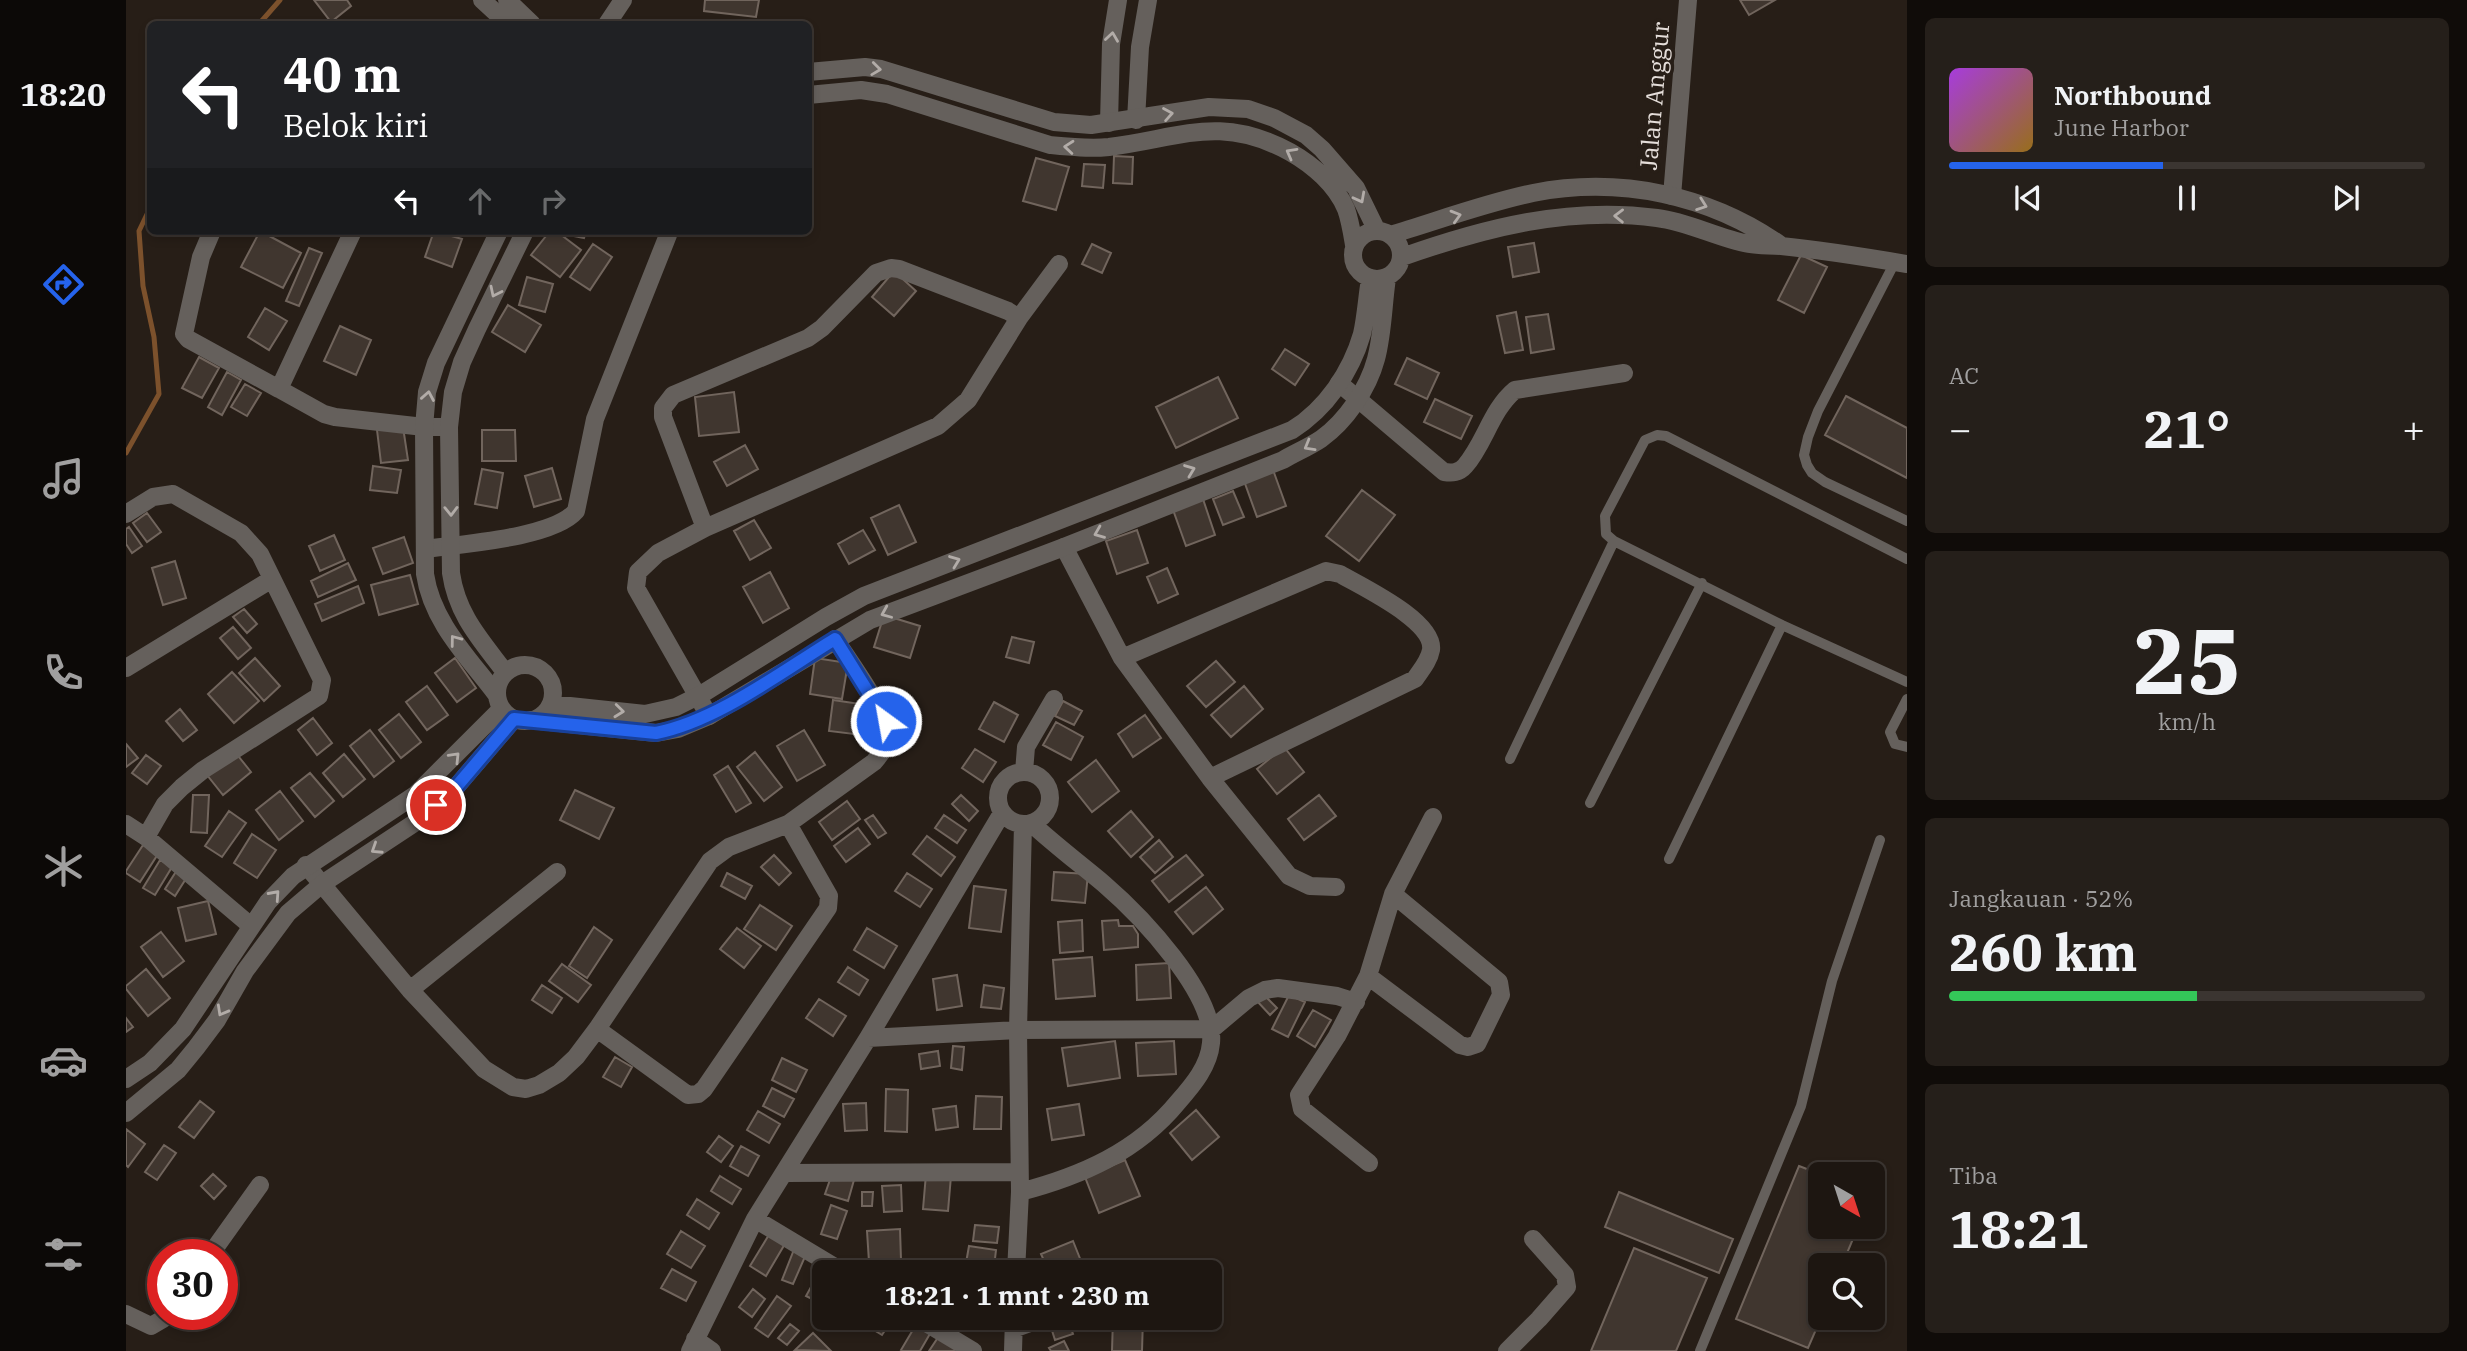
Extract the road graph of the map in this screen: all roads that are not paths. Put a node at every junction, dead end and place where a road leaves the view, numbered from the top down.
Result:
1 (482, 0) edge
2 (507, 0) edge
3 (622, 0) edge
4 (1118, 0) edge
5 (1149, 0) edge
6 (1688, 0) edge
7 (505, 21) edge
8 (529, 21) edge
9 (609, 21) edge
10 (812, 72) edge
11 (812, 95) edge
12 (1229, 107) junction
13 (1136, 120) junction
14 (1109, 123) junction
15 (1225, 130) junction
16 (1672, 196) junction
17 (1505, 201) junction
18 (1511, 224) junction
19 (1751, 226) junction
20 (1384, 233) junction
21 (210, 235) edge
22 (351, 235) edge
23 (497, 235) edge
24 (523, 235) edge
25 (668, 235) dead end
26 (1744, 243) junction
27 (1354, 245) junction
28 (1782, 246) junction
29 (1402, 257) junction
30 (1901, 263) edge
31 (1059, 264) dead end
32 (1378, 279) junction
33 (1019, 318) junction
34 (1624, 373) dead end
35 (1339, 383) junction
36 (279, 389) junction
37 (1358, 399) junction
38 (424, 427) junction
39 (449, 427) junction
40 (1156, 483) junction
41 (1164, 507) junction
42 (126, 514) edge
43 (1907, 522) edge
44 (705, 528) junction
45 (1614, 541) junction
46 (451, 545) junction
47 (1064, 547) junction
48 (425, 549) junction
49 (1907, 559) edge
50 (272, 579) junction
51 (1702, 583) junction
52 (1782, 625) junction
53 (835, 639) junction
54 (1122, 658) junction
55 (126, 668) edge
56 (505, 672) junction
57 (1907, 682) edge
58 (698, 696) junction
59 (1054, 699) dead end
60 (1907, 699) edge
61 (551, 704) junction
62 (510, 710) junction
63 (709, 716) junction
64 (1907, 747) edge
65 (1510, 759) dead end
66 (1024, 772) junction
67 (1210, 778) junction
68 (1590, 803) dead end
69 (1002, 813) junction
70 (1433, 817) dead end
71 (126, 824) edge
72 (788, 824) junction
73 (1027, 824) junction
74 (146, 837) junction
75 (1880, 840) dead end
76 (1668, 859) dead end
77 (306, 865) junction
78 (557, 872) dead end
79 (322, 884) junction
80 (1336, 887) dead end
81 (1393, 894) junction
82 (251, 926) junction
83 (1368, 976) junction
84 (410, 990) junction
85 (1356, 1002) junction
86 (597, 1029) junction
87 (1212, 1029) junction
88 (1018, 1030) junction
89 (868, 1038) junction
90 (126, 1079) edge
91 (126, 1113) edge
92 (1369, 1163) dead end
93 (1019, 1172) junction
94 (785, 1173) junction
95 (260, 1185) dead end
96 (1020, 1192) junction
97 (755, 1219) junction
98 (221, 1239) edge
99 (1533, 1239) dead end
100 (823, 1260) edge
101 (1017, 1260) edge
102 (126, 1314) edge
103 (147, 1324) edge
104 (938, 1330) edge
105 (1014, 1330) edge
106 (692, 1345) edge
107 (712, 1351) edge
108 (972, 1351) edge
109 (1013, 1351) edge
110 (1507, 1351) edge
111 (1700, 1351) edge

1 - 7 street
2 - 8 street
3 - 9 street
14 -> 4 street
5 - 13 street
6 - 16 street, Jalan Anggur
10 -> 14 street
15 -> 11 street
13 -> 12 street
12 - 15 street
12 -> 20 street
13 - 14 street
27 -> 15 street
16 - 17 street
16 -> 19 street
17 - 18 street
20 -> 17 street
26 -> 18 street
18 - 29 street
19 - 26 street
19 - 28 street
20 - 27 street
20 - 29 street
21 - 36 street
22 - 36 street
38 -> 23 street
24 -> 39 street
25 - 46 street
26 - 28 street
27 - 32 street
28 - 30 street
29 - 32 street
30 - 43 lane
31 - 33 street
32 - 35 street
32 - 37 street
33 - 44 street
33 - 44 street
34 - 37 street
35 - 37 street
40 -> 35 street
36 - 38 street
37 -> 41 street
38 - 39 street
38 - 48 street
39 -> 46 street
40 - 41 street
58 -> 40 street
41 -> 47 street
42 - 50 street
44 - 58 street
45 - 49 lane
45 - 51 lane
45 - 65 lane
46 - 48 street
46 - 56 street
47 -> 53 street
47 - 54 street
62 -> 48 street
50 - 55 street
50 - 74 street
51 - 52 lane
51 - 68 lane
52 - 57 lane
52 - 76 lane
53 - 63 street
53 - 72 street
54 - 67 street
54 - 67 street
56 - 61 street
56 - 62 street
61 -> 58 street
58 - 63 street
59 - 66 street
60 - 64 lane
61 - 62 street
62 - 63 street
77 -> 62 street
62 -> 79 street
66 - 69 street
66 - 73 street
67 - 80 street
69 - 73 street
69 - 89 street
70 - 81 street
71 - 74 street
72 - 86 street
72 - 86 street
73 - 87 street
73 - 88 street
74 - 82 street
75 - 111 lane
77 - 79 street
82 -> 77 street
78 - 84 street
79 - 84 street
79 -> 91 street
81 - 83 street
81 - 83 street
82 - 90 street
83 - 85 street
84 - 86 street
85 - 87 street
85 - 92 street
87 - 88 street
87 - 96 street
88 - 89 street
88 - 93 street
89 - 94 street
93 - 94 street
93 - 96 street
94 - 97 street
95 - 98 street
96 - 101 street
97 - 100 street
97 - 106 street
99 - 110 street
102 - 103 street
104 - 108 street
105 - 109 street
106 - 107 street

